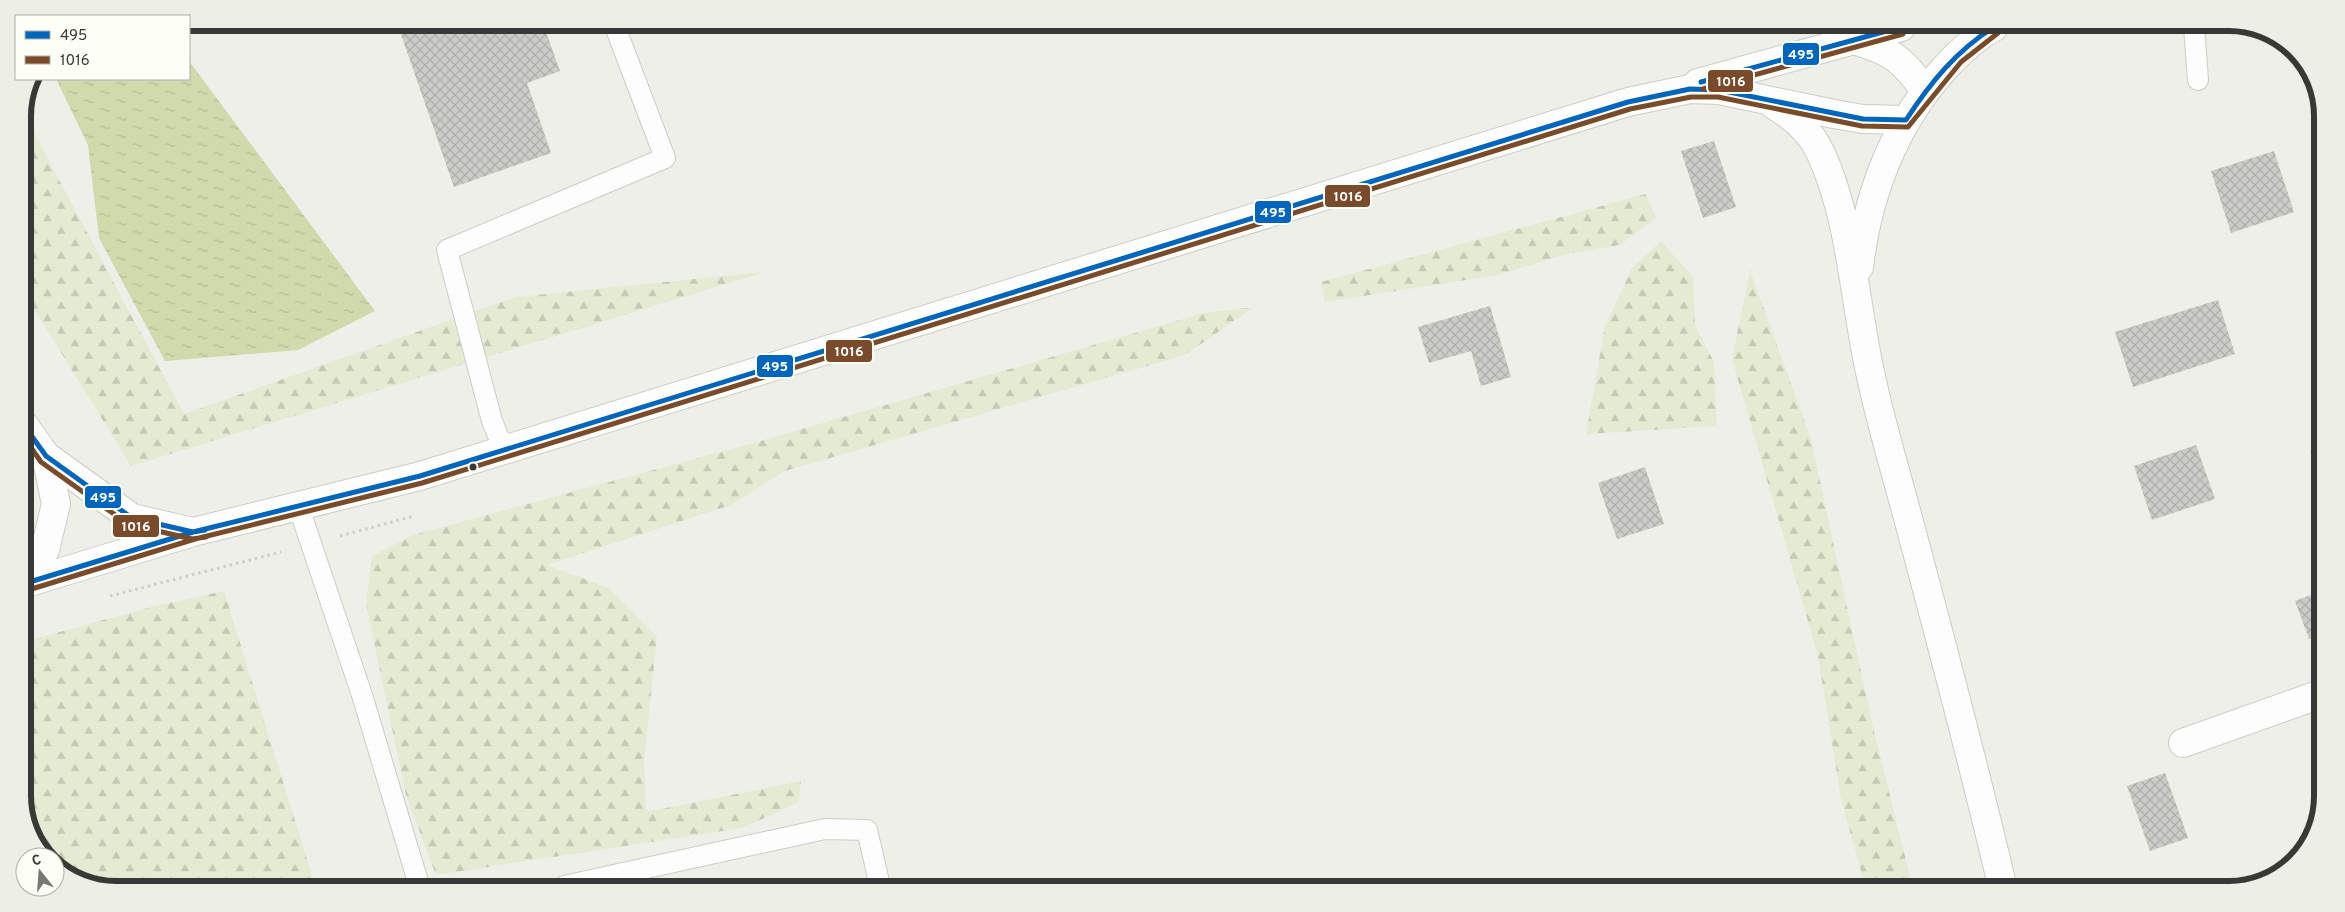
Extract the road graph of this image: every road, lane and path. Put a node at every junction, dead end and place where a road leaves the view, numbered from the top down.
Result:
1 (617, 31) edge
2 (1887, 31) edge
3 (1989, 31) edge
4 (2194, 31) edge
5 (1854, 40) junction
6 (2198, 80) dead end
7 (1925, 90) junction
8 (1745, 94) junction
9 (1641, 99) junction
10 (1906, 120) junction
11 (1858, 303) junction
12 (31, 435) edge
13 (504, 450) junction
14 (46, 456) junction
15 (299, 508) junction
16 (422, 514) dead end
17 (193, 532) junction
18 (311, 544) junction
19 (31, 569) edge
20 (31, 582) edge
21 (109, 597) dead end
22 (2314, 696) edge
23 (2183, 743) dead end
24 (418, 881) edge
25 (586, 881) edge
26 (879, 881) edge
27 (2001, 881) edge

1 - 13 lane
2 - 5 street
3 - 7 street
4 - 6 lane
5 - 7 street
5 - 9 street
7 - 10 street
8 - 9 street
8 - 10 street
8 - 11 street
9 - 13 street
10 - 11 street
11 - 27 street
12 - 14 street
13 - 15 street
14 - 17 street
14 - 19 street
15 - 17 street
15 - 18 lane
16 - 18 path
17 - 20 street
18 - 21 path
18 - 24 lane
22 - 23 street
25 - 26 lane

